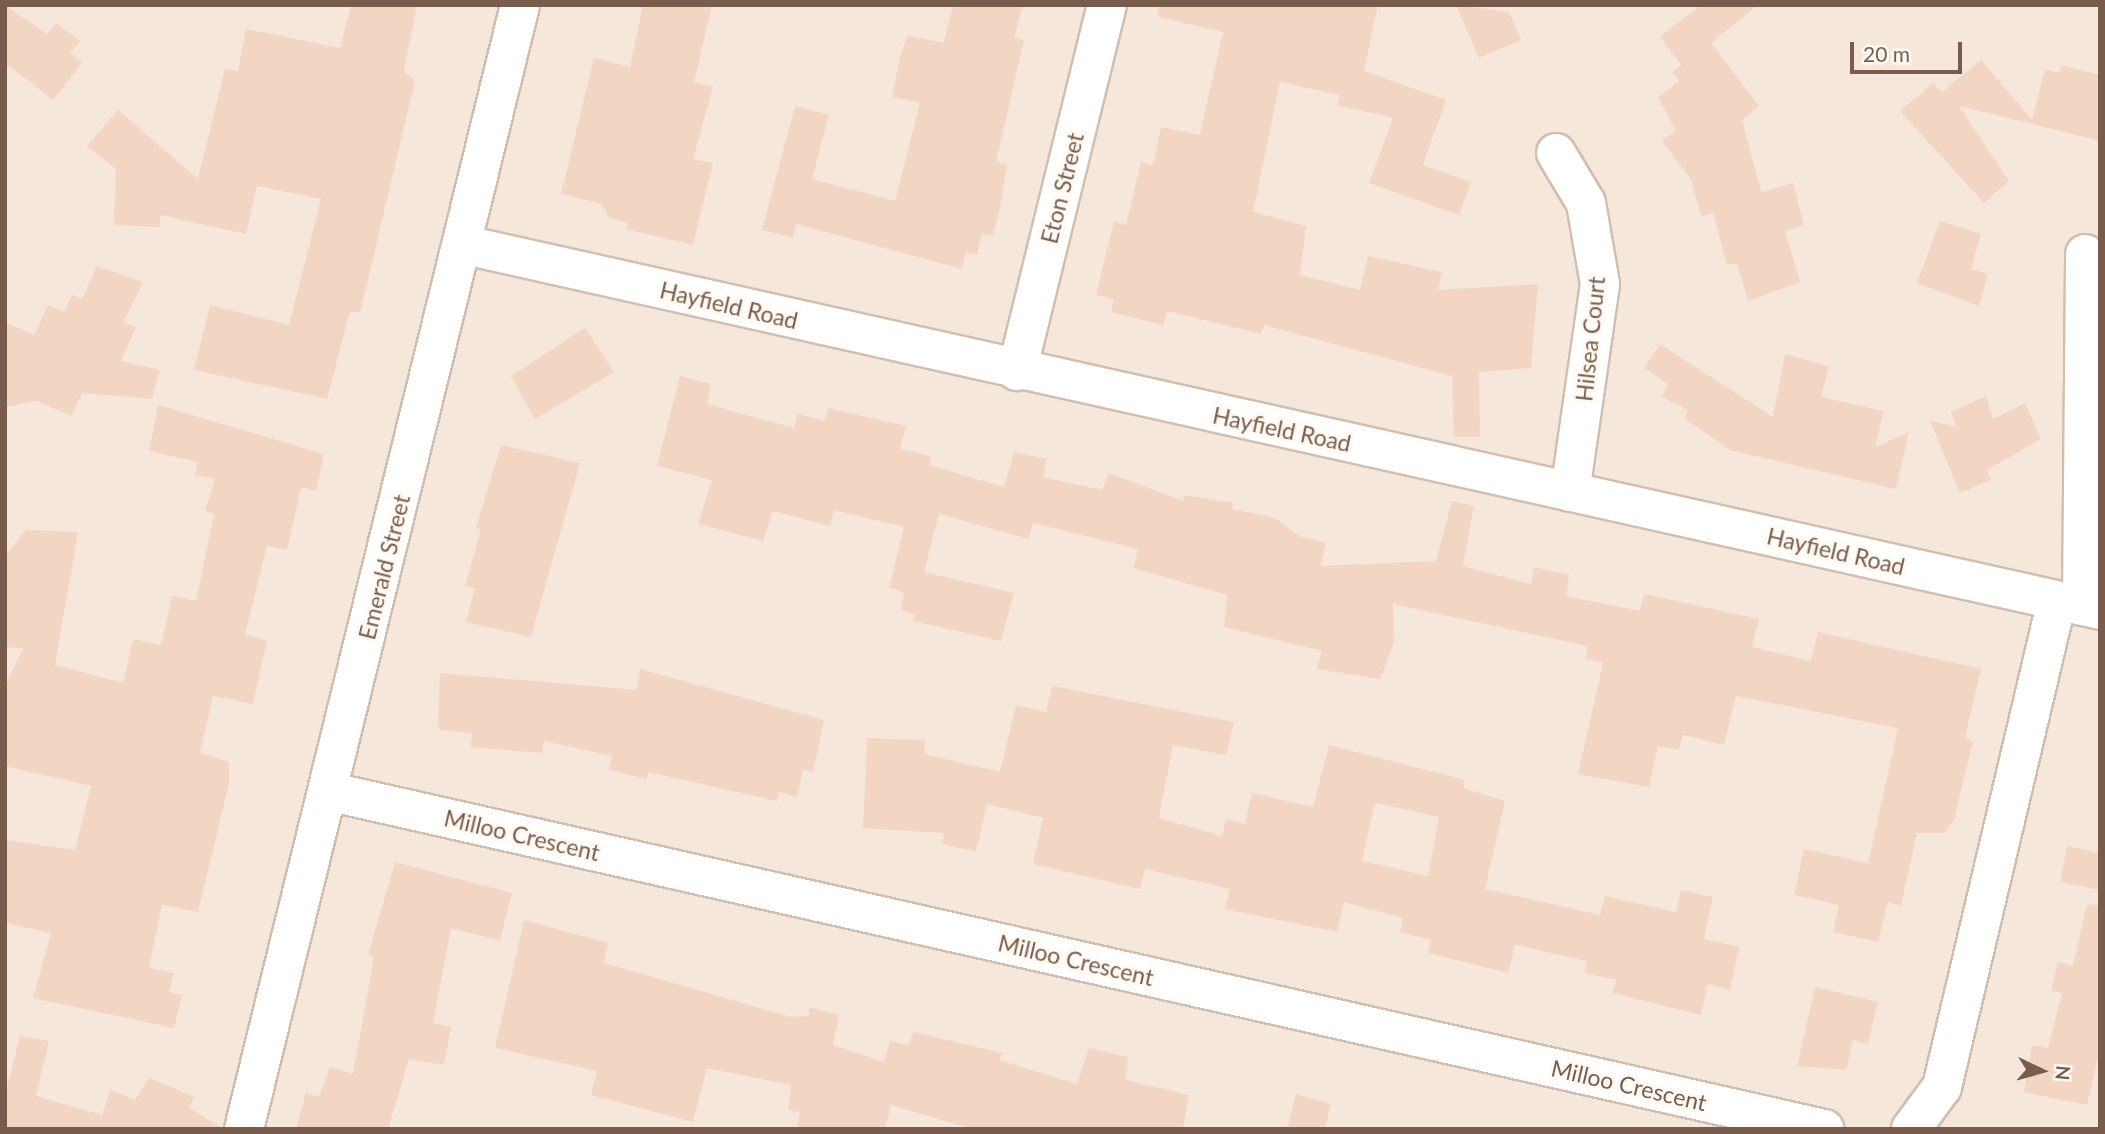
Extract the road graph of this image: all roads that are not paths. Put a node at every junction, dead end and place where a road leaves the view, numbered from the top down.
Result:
1 (520, 5) edge
2 (1107, 5) edge
3 (1556, 153) dead end
4 (465, 245) junction
5 (2085, 254) dead end
6 (1017, 371) junction
7 (1570, 492) junction
8 (2080, 605) edge
9 (327, 791) junction
10 (244, 1129) edge
11 (1824, 1129) edge
12 (1911, 1129) edge

1 - 4 street, Emerald Street
2 - 6 street, Eton Street
3 - 7 street, Hilsea Court
4 - 6 street, Hayfield Road
4 - 9 street, Emerald Street
5 - 8 street
6 - 7 street, Hayfield Road
7 - 8 street, Hayfield Road
8 - 12 street
9 - 10 street, Emerald Street
9 - 11 street, Milloo Crescent

